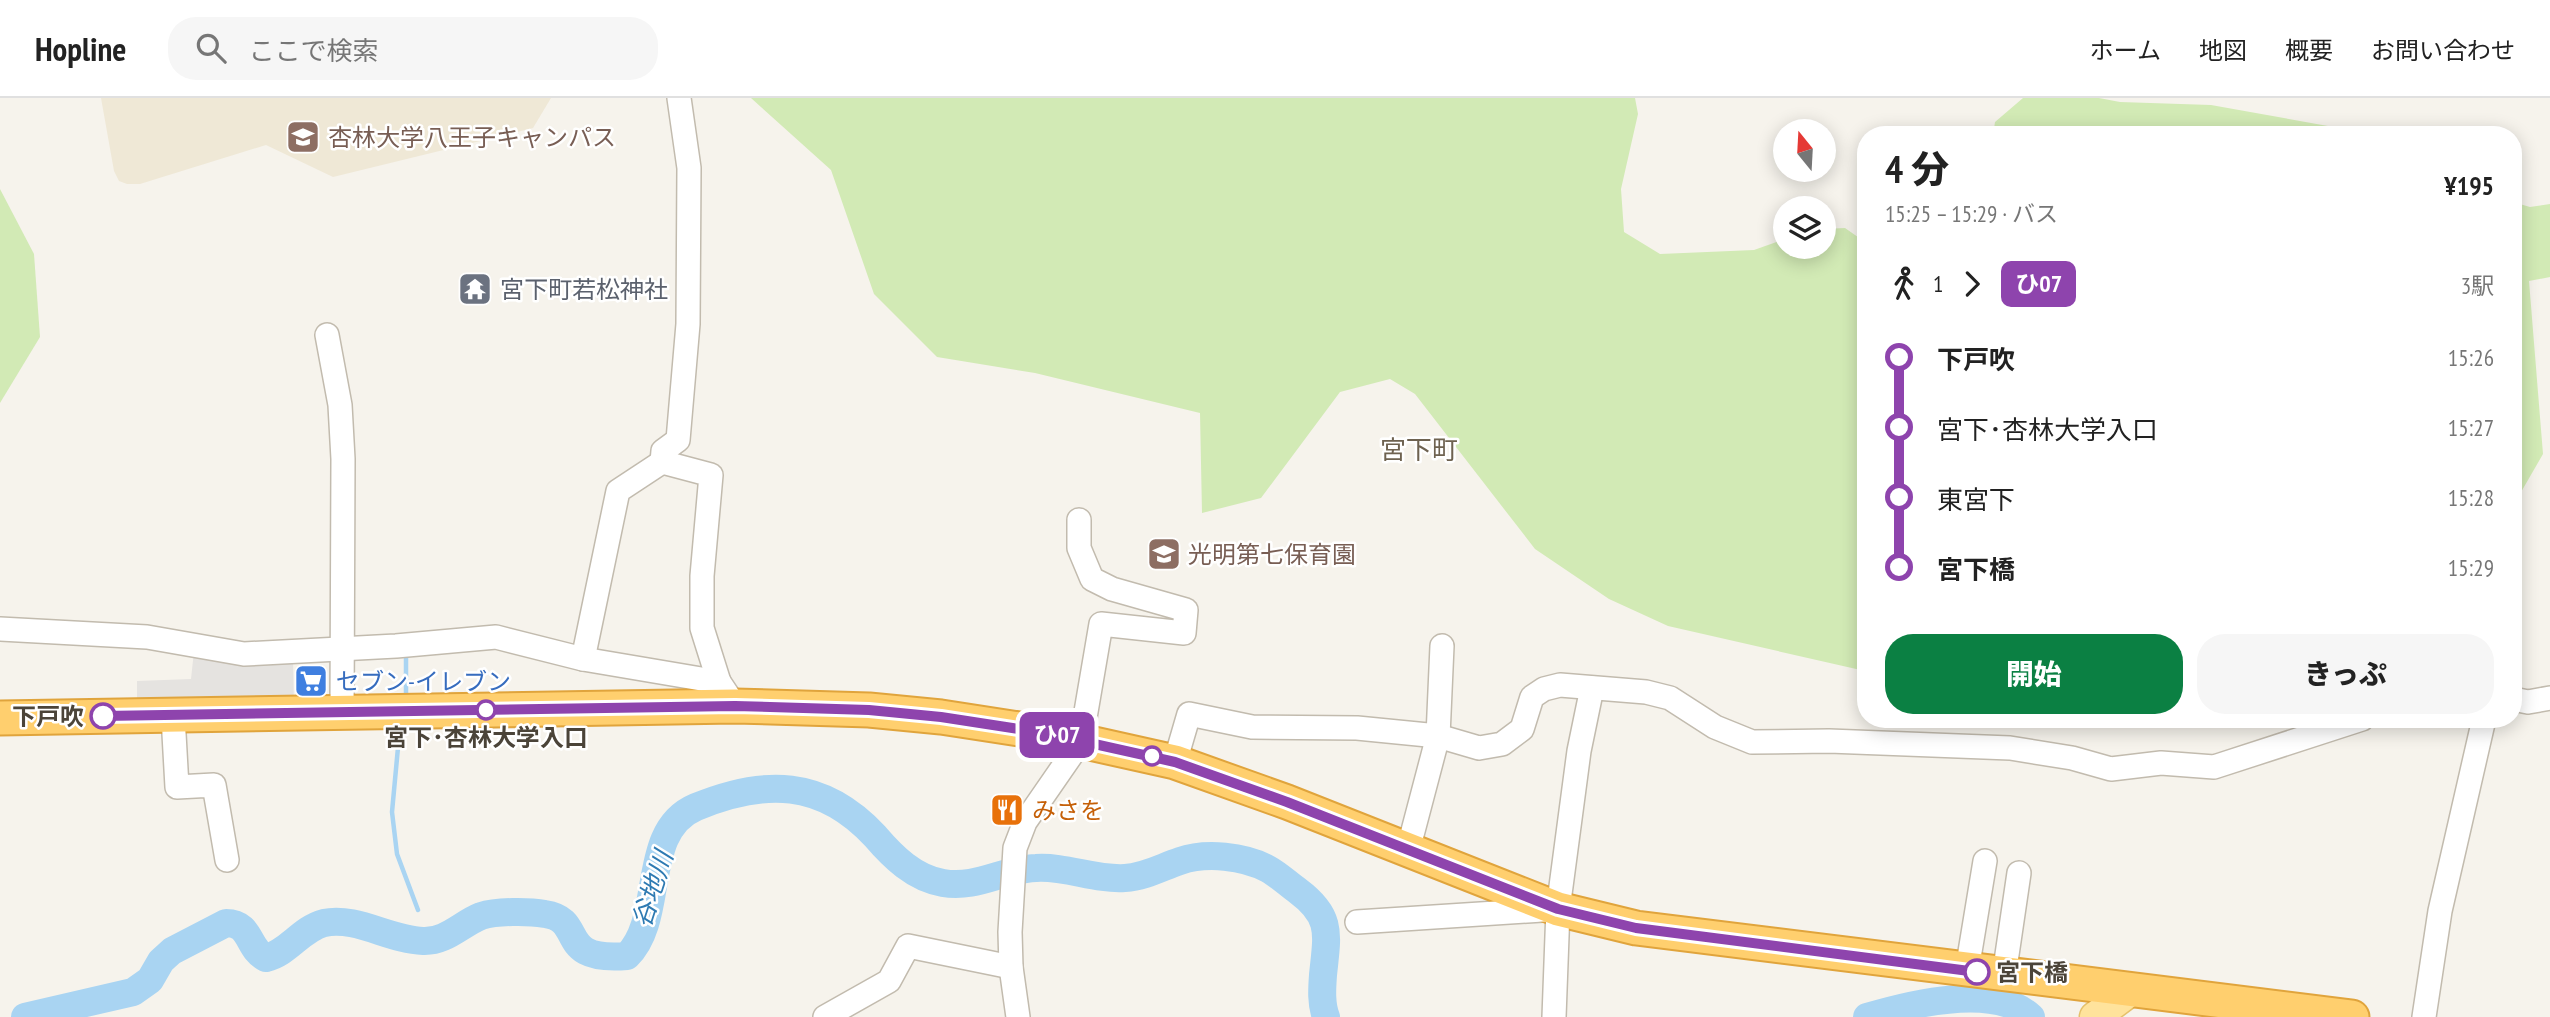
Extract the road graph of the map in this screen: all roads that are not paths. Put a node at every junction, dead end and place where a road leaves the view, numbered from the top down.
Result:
1 (679, 98) edge
2 (327, 335) dead end
3 (662, 462) junction
4 (1079, 520) dead end
5 (0, 629) edge
6 (1442, 646) dead end
7 (344, 648) junction
8 (583, 659) junction
9 (1592, 688) junction
10 (727, 694) junction
11 (2550, 698) edge
12 (2522, 701) edge
13 (342, 713) junction
14 (173, 716) junction
15 (0, 718) edge
16 (2334, 728) edge
17 (2482, 728) edge
18 (1438, 737) junction
19 (1081, 741) junction
20 (1175, 762) junction
21 (1408, 850) junction
22 (227, 860) dead end
23 (1985, 861) dead end
24 (2019, 873) dead end
25 (1558, 909) junction
26 (1357, 922) dead end
27 (1011, 967) junction
28 (1967, 970) junction
29 (2004, 975) junction
30 (2130, 991) junction
31 (825, 1017) edge
32 (1018, 1017) edge
33 (1554, 1017) edge
34 (2095, 1017) edge
35 (2352, 1017) edge
36 (2424, 1017) edge

1 - 3 street
2 - 7 street
3 - 8 street
3 - 10 street
4 - 19 street
5 - 7 street
6 - 18 street
7 - 8 street
7 - 13 street
8 - 10 street
9 - 16 street
9 - 18 street
9 - 25 street
10 - 13 highway
10 - 19 highway
11 - 12 street
13 - 14 highway
14 - 15 highway
14 - 22 street
17 - 36 street
18 - 20 street
18 - 21 street
19 - 20 highway
19 - 27 street
20 - 21 highway
21 - 25 highway
23 - 28 street
24 - 29 street
25 - 26 street
25 - 28 highway
25 - 33 street
27 - 31 street
27 - 32 street
28 - 29 highway
29 - 30 highway
30 - 34 main road
30 - 35 highway

